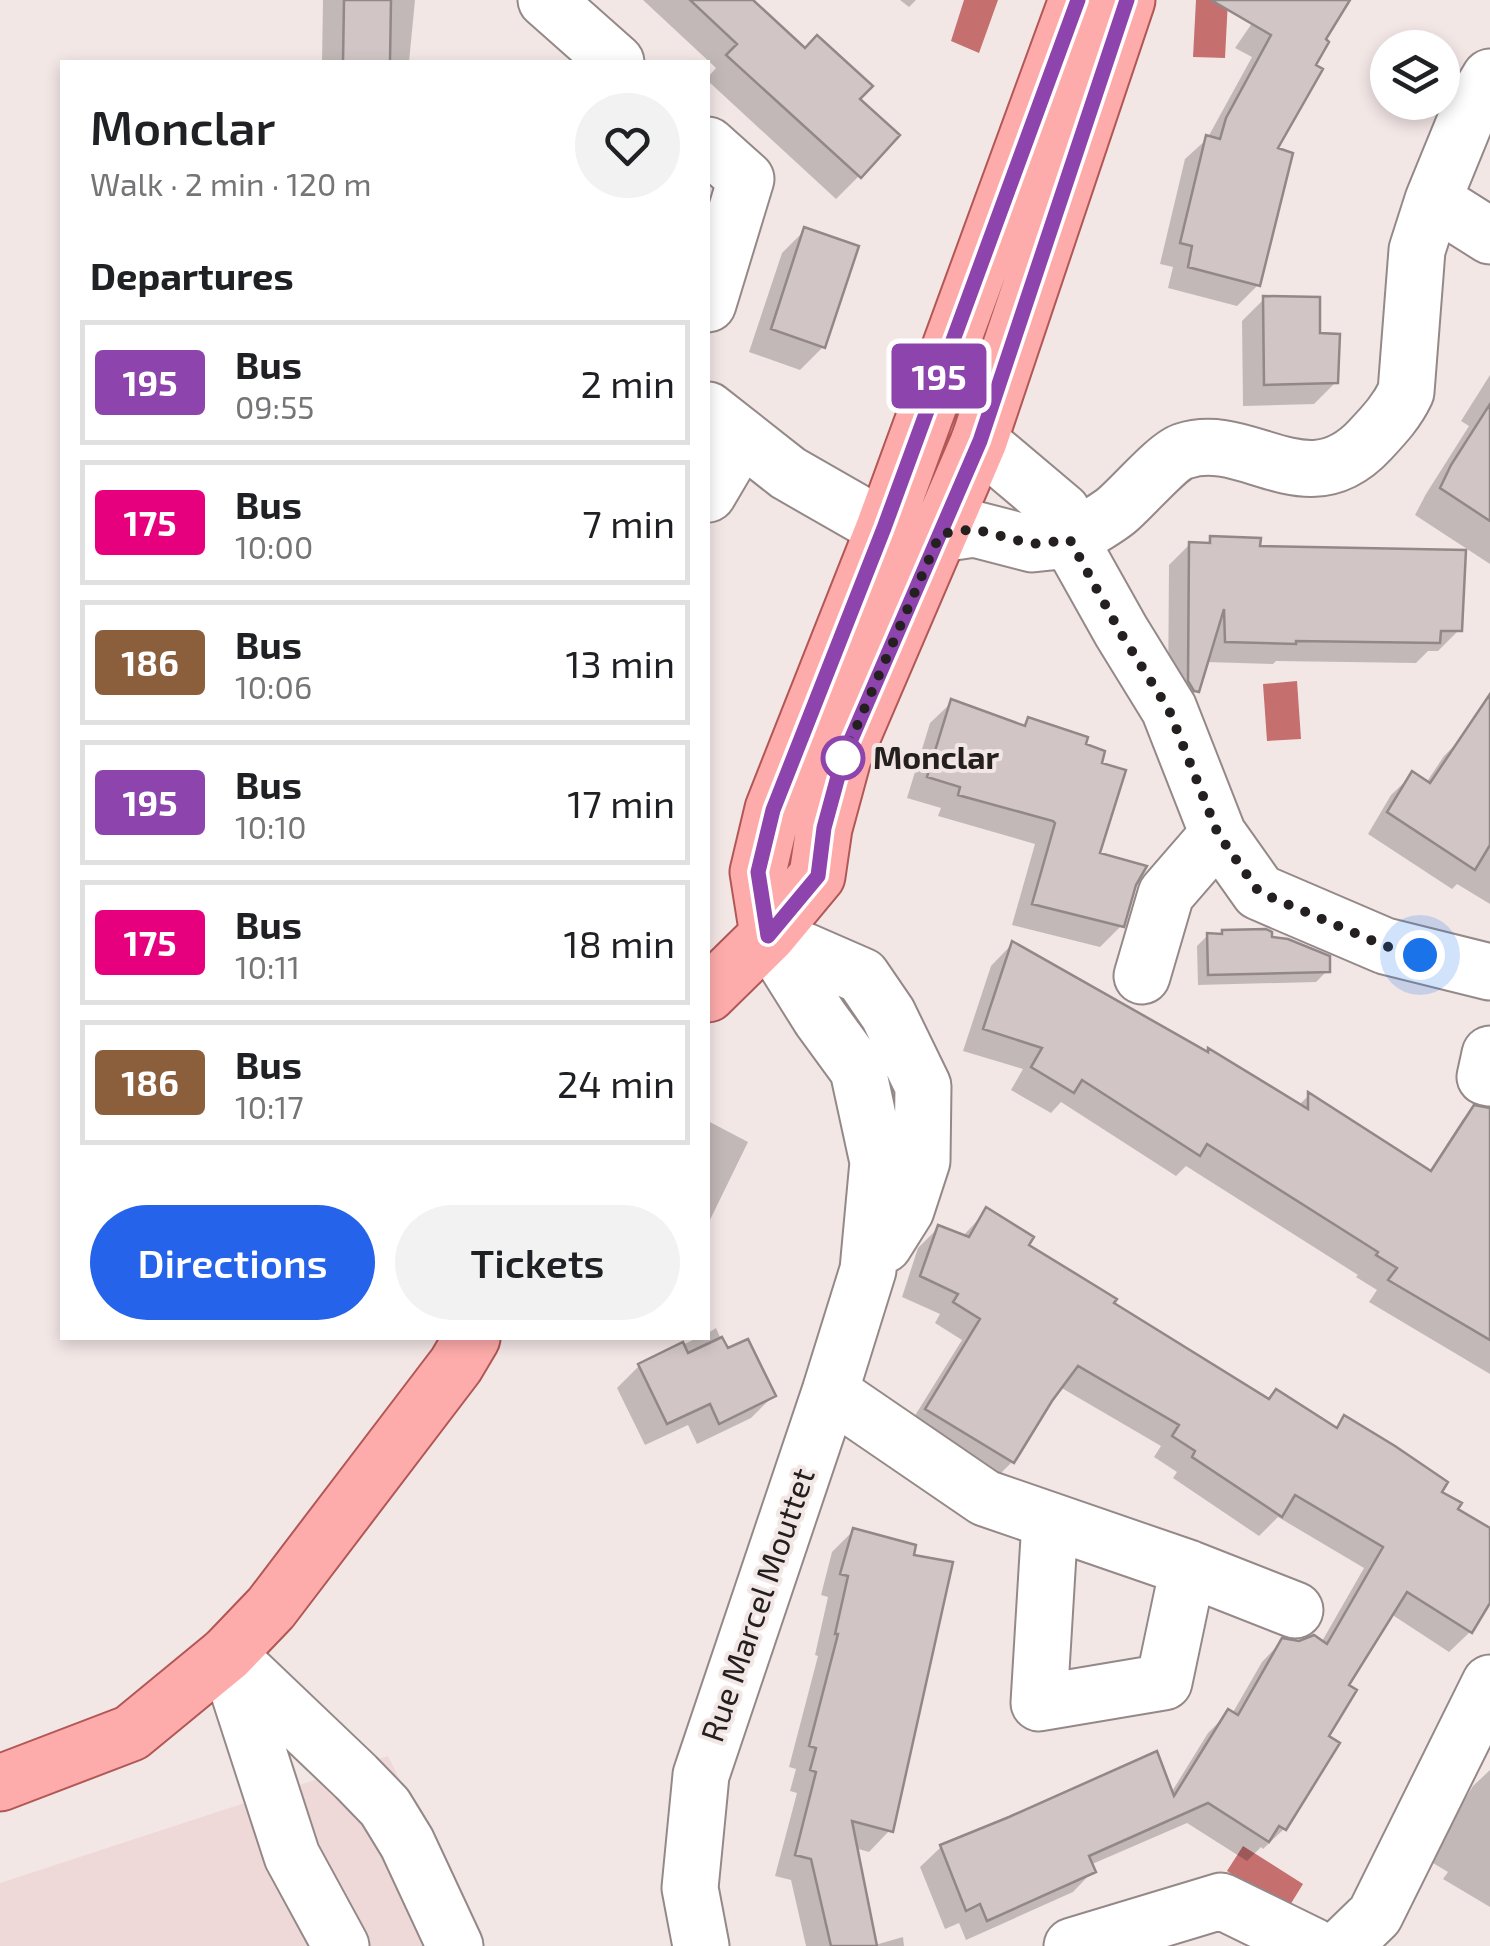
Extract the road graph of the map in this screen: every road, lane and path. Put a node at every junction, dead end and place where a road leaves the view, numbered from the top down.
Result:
1 (546, 0) edge
2 (1078, 0) edge
3 (1127, 0) edge
4 (614, 60) edge
5 (1490, 77) edge
6 (710, 146) edge
7 (1433, 200) junction
8 (1490, 236) edge
9 (710, 297) edge
10 (724, 424) edge
11 (980, 441) junction
12 (710, 485) edge
13 (884, 528) junction
14 (940, 534) junction
15 (1070, 540) junction
16 (1218, 834) junction
17 (768, 936) junction
18 (1490, 972) edge
19 (1142, 976) dead end
20 (710, 992) edge
21 (1490, 1054) edge
22 (1490, 1078) edge
23 (471, 1340) edge
24 (830, 1392) junction
25 (1050, 1521) junction
26 (1188, 1568) junction
27 (1296, 1610) dead end
28 (227, 1654) junction
29 (1490, 1683) edge
30 (12, 1774) edge
31 (1375, 1936) edge
32 (342, 1946) edge
33 (455, 1946) edge
34 (701, 1946) edge
35 (1072, 1946) edge
36 (1313, 1946) edge

1 - 4 street
2 - 13 main road
3 - 11 main road
5 - 7 street
6 - 9 street
7 - 8 street
7 - 15 street
10 - 12 street
10 - 13 street
11 - 14 main road
11 - 15 street
13 - 14 street
13 - 17 main road
14 - 15 street
14 - 17 main road
15 - 16 street
16 - 18 street
16 - 19 street
17 - 20 main road
17 - 24 street, Rue Marcel Mouttet
21 - 22 street
23 - 28 main road
24 - 25 street
24 - 34 street, Rue Marcel Mouttet
25 - 26 street
25 - 26 street
26 - 27 street
28 - 30 main road
28 - 32 street
28 - 33 street
29 - 31 street
35 - 36 street

